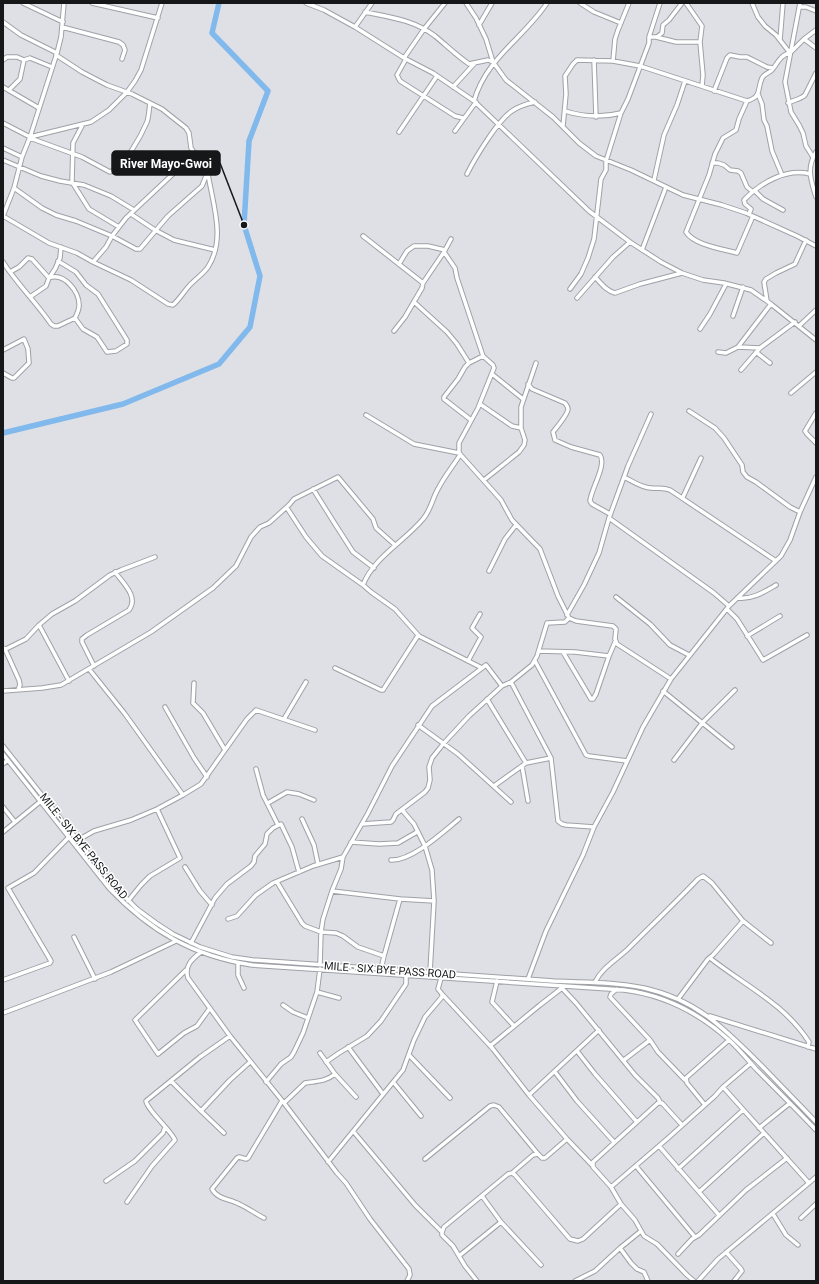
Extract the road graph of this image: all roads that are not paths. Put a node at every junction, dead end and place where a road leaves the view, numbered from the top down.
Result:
1 (24, 3) edge
2 (64, 3) edge
3 (92, 3) edge
4 (162, 3) edge
5 (306, 3) edge
6 (372, 3) edge
7 (445, 3) edge
8 (466, 3) edge
9 (492, 3) edge
10 (547, 3) edge
11 (580, 3) edge
12 (629, 3) edge
13 (660, 3) edge
14 (682, 3) edge
15 (686, 3) edge
16 (752, 3) edge
17 (783, 3) edge
18 (800, 5) edge
19 (816, 11) edge
20 (365, 12) junction
21 (158, 18) junction
22 (3, 22) edge
23 (621, 23) junction
24 (63, 25) junction
25 (479, 25) junction
26 (356, 27) junction
27 (424, 29) junction
28 (816, 30) edge
29 (649, 37) junction
30 (656, 37) junction
31 (804, 39) junction
32 (780, 40) junction
33 (700, 42) junction
34 (816, 48) edge
35 (790, 53) junction
36 (57, 54) junction
37 (405, 58) junction
38 (122, 59) dead end
39 (3, 60) edge
40 (24, 60) junction
41 (594, 60) junction
42 (613, 61) junction
43 (493, 62) junction
44 (475, 63) junction
45 (640, 66) junction
46 (52, 68) junction
47 (773, 68) junction
48 (816, 73) edge
49 (437, 76) junction
50 (685, 81) junction
51 (702, 86) junction
52 (3, 87) edge
53 (453, 87) junction
54 (9, 90) junction
55 (714, 91) junction
56 (127, 92) junction
57 (758, 94) junction
58 (423, 96) junction
59 (475, 101) junction
60 (747, 101) junction
61 (535, 102) junction
62 (150, 103) junction
63 (788, 103) junction
64 (39, 108) junction
65 (565, 111) junction
66 (621, 113) junction
67 (596, 117) junction
68 (463, 118) junction
69 (3, 123) edge
70 (83, 124) junction
71 (499, 124) junction
72 (563, 126) junction
73 (455, 131) dead end
74 (399, 132) dead end
75 (30, 138) junction
76 (3, 148) edge
77 (816, 152) edge
78 (72, 154) junction
79 (197, 155) junction
80 (22, 157) junction
81 (813, 157) junction
82 (3, 160) edge
83 (606, 161) junction
84 (712, 163) junction
85 (19, 167) junction
86 (208, 171) junction
87 (467, 174) dead end
88 (810, 174) junction
89 (782, 175) junction
90 (654, 180) junction
91 (72, 182) junction
92 (666, 187) junction
93 (14, 188) junction
94 (754, 191) junction
95 (816, 197) edge
96 (699, 198) junction
97 (3, 204) edge
98 (7, 207) junction
99 (783, 210) dead end
100 (133, 212) junction
101 (749, 214) junction
102 (753, 216) junction
103 (597, 217) junction
104 (119, 226) junction
105 (155, 230) junction
106 (112, 236) junction
107 (362, 236) dead end
108 (452, 239) dead end
109 (806, 240) junction
110 (630, 242) junction
111 (816, 246) edge
112 (60, 247) junction
113 (215, 250) junction
114 (642, 250) junction
115 (444, 251) junction
116 (58, 261) junction
117 (3, 262) edge
118 (93, 262) junction
119 (399, 264) junction
120 (10, 272) junction
121 (682, 273) junction
122 (595, 277) junction
123 (49, 278) junction
124 (423, 282) junction
125 (726, 284) junction
126 (743, 287) junction
127 (570, 290) dead end
128 (30, 297) junction
129 (577, 298) dead end
130 (767, 301) junction
131 (414, 302) junction
132 (771, 304) junction
133 (816, 310) edge
134 (733, 316) dead end
135 (75, 318) junction
136 (795, 322) junction
137 (799, 326) junction
138 (700, 329) dead end
139 (394, 330) dead end
140 (816, 340) edge
141 (738, 347) junction
142 (760, 348) junction
143 (3, 350) edge
144 (718, 352) dead end
145 (756, 352) junction
146 (484, 356) junction
147 (469, 362) junction
148 (536, 363) dead end
149 (770, 363) dead end
150 (741, 370) dead end
151 (816, 372) edge
152 (3, 373) edge
153 (492, 374) junction
154 (528, 384) junction
155 (791, 393) dead end
156 (523, 398) junction
157 (480, 404) junction
158 (689, 411) dead end
159 (816, 413) edge
160 (651, 414) dead end
161 (366, 415) dead end
162 (471, 420) junction
163 (521, 428) junction
164 (816, 443) edge
165 (460, 454) junction
166 (701, 458) dead end
167 (624, 477) junction
168 (816, 477) edge
169 (484, 480) junction
170 (313, 490) junction
171 (683, 497) junction
172 (287, 508) junction
173 (800, 512) junction
174 (610, 516) junction
175 (516, 524) junction
176 (395, 545) junction
177 (155, 557) dead end
178 (776, 560) junction
179 (374, 568) junction
180 (489, 571) dead end
181 (115, 572) junction
182 (363, 585) junction
183 (776, 585) dead end
184 (616, 597) dead end
185 (737, 598) junction
186 (728, 608) junction
187 (480, 614) dead end
188 (568, 616) junction
189 (780, 616) dead end
190 (40, 624) junction
191 (807, 634) dead end
192 (419, 636) junction
193 (747, 636) junction
194 (615, 642) junction
195 (4, 648) edge
196 (539, 651) junction
197 (563, 652) junction
198 (609, 656) junction
199 (689, 656) junction
200 (468, 661) junction
201 (535, 661) junction
202 (94, 666) junction
203 (335, 668) dead end
204 (482, 668) junction
205 (89, 669) junction
206 (671, 679) junction
207 (69, 681) junction
208 (306, 682) dead end
209 (511, 682) junction
210 (194, 683) dead end
211 (502, 686) junction
212 (18, 690) junction
213 (735, 690) dead end
214 (3, 691) edge
215 (663, 691) junction
216 (487, 699) junction
217 (165, 707) dead end
218 (284, 719) junction
219 (703, 722) junction
220 (418, 725) junction
221 (315, 730) dead end
222 (444, 743) junction
223 (3, 746) edge
224 (732, 747) dead end
225 (226, 750) junction
226 (3, 754) edge
227 (551, 758) junction
228 (8, 760) junction
229 (674, 760) dead end
230 (627, 761) junction
231 (526, 763) junction
232 (3, 764) edge
233 (522, 766) junction
234 (256, 769) dead end
235 (207, 777) junction
236 (494, 786) junction
237 (183, 795) junction
238 (314, 800) dead end
239 (41, 801) junction
240 (528, 801) dead end
241 (511, 802) dead end
242 (268, 803) junction
243 (3, 807) edge
244 (157, 809) junction
245 (402, 810) junction
246 (302, 819) dead end
247 (459, 819) dead end
248 (15, 822) junction
249 (362, 824) junction
250 (278, 825) junction
251 (594, 827) junction
252 (3, 832) edge
253 (417, 832) junction
254 (69, 837) junction
255 (78, 840) junction
256 (351, 842) junction
257 (425, 846) junction
258 (343, 857) junction
259 (392, 860) dead end
260 (318, 864) junction
261 (185, 867) dead end
262 (299, 872) junction
263 (277, 882) junction
264 (332, 891) junction
265 (400, 899) junction
266 (128, 901) junction
267 (434, 901) junction
268 (212, 905) junction
269 (228, 920) dead end
270 (743, 921) junction
271 (321, 932) junction
272 (74, 937) dead end
273 (176, 941) junction
274 (191, 943) junction
275 (771, 943) dead end
276 (201, 952) junction
277 (384, 956) junction
278 (710, 958) junction
279 (238, 963) junction
280 (320, 967) junction
281 (381, 968) junction
282 (186, 970) junction
283 (430, 972) junction
284 (453, 974) junction
285 (406, 975) junction
286 (441, 978) junction
287 (453, 978) junction
288 (95, 979) junction
289 (528, 979) junction
290 (3, 980) edge
291 (497, 981) junction
292 (595, 982) junction
293 (561, 987) junction
294 (244, 988) dead end
295 (617, 989) junction
296 (317, 992) junction
297 (442, 994) junction
298 (339, 998) dead end
299 (678, 999) junction
300 (283, 1005) dead end
301 (210, 1008) junction
302 (692, 1012) junction
303 (3, 1014) edge
304 (708, 1016) junction
305 (308, 1018) junction
306 (514, 1026) junction
307 (599, 1030) junction
308 (230, 1036) junction
309 (650, 1040) junction
310 (730, 1040) junction
311 (490, 1046) junction
312 (348, 1047) junction
313 (808, 1047) junction
314 (816, 1049) edge
315 (577, 1050) junction
316 (320, 1053) dead end
317 (409, 1056) junction
318 (624, 1060) junction
319 (250, 1062) junction
320 (326, 1062) junction
321 (751, 1063) junction
322 (555, 1072) junction
323 (334, 1074) junction
324 (685, 1080) junction
325 (171, 1081) junction
326 (266, 1082) junction
327 (394, 1083) junction
328 (723, 1087) junction
329 (383, 1094) junction
330 (529, 1095) junction
331 (356, 1097) dead end
332 (450, 1098) dead end
333 (283, 1102) junction
334 (660, 1102) junction
335 (790, 1103) junction
336 (705, 1105) junction
337 (743, 1110) junction
338 (201, 1111) junction
339 (421, 1116) dead end
340 (637, 1122) junction
341 (816, 1122) edge
342 (682, 1125) junction
343 (165, 1127) junction
344 (759, 1128) junction
345 (816, 1130) edge
346 (353, 1131) junction
347 (224, 1133) dead end
348 (764, 1133) junction
349 (567, 1139) junction
350 (614, 1142) junction
351 (659, 1146) junction
352 (538, 1154) junction
353 (787, 1158) junction
354 (425, 1159) dead end
355 (328, 1162) junction
356 (592, 1164) junction
357 (636, 1166) junction
358 (678, 1169) junction
359 (512, 1173) junction
360 (816, 1177) edge
361 (106, 1181) dead end
362 (810, 1183) junction
363 (611, 1187) junction
364 (699, 1192) junction
365 (482, 1196) junction
366 (127, 1202) dead end
367 (621, 1204) junction
368 (816, 1204) edge
369 (773, 1214) junction
370 (719, 1215) junction
371 (264, 1218) dead end
372 (801, 1218) dead end
373 (501, 1222) junction
374 (641, 1231) junction
375 (442, 1232) junction
376 (695, 1237) junction
377 (798, 1245) dead end
378 (620, 1248) junction
379 (726, 1252) junction
380 (678, 1254) dead end
381 (459, 1256) junction
382 (541, 1265) dead end
383 (406, 1281) edge
384 (477, 1281) edge
385 (575, 1281) edge
386 (648, 1281) edge
387 (694, 1281) edge
388 (698, 1281) edge
389 (734, 1281) edge

1 - 24 street
2 - 24 street
3 - 21 street
4 - 21 street
5 - 26 street
6 - 20 street
7 - 27 street
8 - 25 street
9 - 25 street
10 - 43 street
11 - 23 street
12 - 23 street
13 - 29 street
14 - 30 street
15 - 33 street
16 - 32 street
17 - 32 street
18 - 19 street
18 - 35 street
20 - 26 street
20 - 27 street
21 - 56 street
22 - 36 street
23 - 42 street
24 - 36 street
24 - 38 street
25 - 43 street
26 - 37 street
27 - 37 street
27 - 44 street
28 - 31 street
29 - 30 street
29 - 45 street
30 - 33 street
31 - 34 street
31 - 35 street
32 - 35 street
33 - 51 street
35 - 47 street
35 - 63 street
36 - 46 street
36 - 56 street
37 - 49 street
37 - 58 street
39 - 40 street
40 - 46 street
40 - 54 street
41 - 42 street
41 - 65 street
41 - 67 street
42 - 45 street
43 - 44 street
43 - 59 street
43 - 61 street
44 - 53 street
45 - 50 street
45 - 66 street
46 - 64 street
47 - 55 street
47 - 57 street
48 - 63 street
49 - 53 street
49 - 58 street
50 - 51 street
50 - 90 street
51 - 55 street
52 - 54 street
53 - 59 street
54 - 64 street
55 - 60 street
56 - 62 street
56 - 70 street
57 - 60 street
57 - 89 street
58 - 68 street
58 - 74 street
59 - 68 street
59 - 71 street
60 - 84 street
61 - 71 street
61 - 72 street
62 - 78 street
62 - 79 street
63 - 81 street
64 - 75 street
65 - 67 street
65 - 72 street
66 - 67 street
66 - 83 street
68 - 73 street
69 - 75 street
70 - 75 street
70 - 78 street
71 - 87 street
71 - 103 street
72 - 83 street
75 - 78 street
75 - 80 street
76 - 80 street
77 - 81 street
78 - 91 street
79 - 86 street
79 - 100 street
80 - 85 street
81 - 88 street
82 - 85 street
83 - 90 street
83 - 103 street
84 - 94 street
84 - 96 street
85 - 91 street
85 - 93 street
86 - 105 street
86 - 113 street
88 - 89 street
88 - 95 street
89 - 94 street
90 - 92 street
91 - 100 street
91 - 104 street
92 - 96 street
92 - 114 street
93 - 98 street
93 - 106 street
94 - 99 street
94 - 101 street
96 - 101 street
96 - 102 street
97 - 98 street
98 - 112 street
100 - 104 street
100 - 105 street
101 - 102 street
102 - 109 street
103 - 110 street
103 - 127 street
104 - 106 street
105 - 106 street
105 - 113 street
106 - 118 street
107 - 119 street
108 - 115 street
109 - 111 street
109 - 130 street
110 - 114 street
110 - 122 street
112 - 116 street
112 - 118 street
113 - 118 street
114 - 121 street
115 - 119 street
115 - 124 street
115 - 146 street
116 - 123 street
116 - 135 street
117 - 120 street
119 - 124 street
120 - 123 street
120 - 128 street
121 - 122 street
121 - 125 street
122 - 129 street
123 - 128 street
123 - 135 street
124 - 131 street
125 - 126 street
125 - 138 street
126 - 130 street
126 - 134 street
128 - 135 street
130 - 132 street
131 - 139 street
131 - 147 street
132 - 136 street
132 - 141 street
133 - 137 street
136 - 137 street
136 - 142 street
137 - 140 street
141 - 142 street
141 - 144 street
142 - 145 street
143 - 152 street
145 - 149 street
145 - 150 street
146 - 147 street
146 - 153 street
147 - 162 street
148 - 154 street
151 - 155 street
153 - 156 street
153 - 157 street
154 - 156 street
154 - 174 street
156 - 163 street
157 - 162 street
157 - 163 street
158 - 173 street
159 - 164 street
160 - 167 street
161 - 165 street
162 - 165 street
163 - 169 street
165 - 169 street
165 - 176 street
166 - 171 street
167 - 171 street
167 - 174 street
168 - 173 street
169 - 175 street
170 - 172 street
170 - 176 street
170 - 179 street
171 - 178 street
172 - 182 street
172 - 202 street
173 - 178 street
174 - 186 street
174 - 188 street
175 - 180 street
175 - 188 street
176 - 179 street
177 - 181 street
178 - 185 street
179 - 182 street
181 - 190 street
181 - 202 street
182 - 192 street
183 - 185 street
184 - 199 street
185 - 186 street
186 - 193 street
186 - 199 street
187 - 200 street
188 - 194 street
188 - 196 street
189 - 193 street
190 - 195 street
190 - 207 street
191 - 193 street
192 - 200 street
192 - 203 street
194 - 198 street
194 - 206 street
195 - 212 street
196 - 197 street
196 - 201 street
197 - 198 street
197 - 198 street
199 - 206 street
200 - 204 street
201 - 209 street
201 - 230 street
202 - 205 street
204 - 211 street
204 - 220 street
205 - 207 street
205 - 237 street
206 - 215 street
207 - 212 street
208 - 218 street
209 - 211 street
209 - 227 street
210 - 225 street
211 - 216 street
212 - 214 street
213 - 219 street
215 - 219 street
215 - 230 street
216 - 222 street
216 - 231 street
217 - 235 street
218 - 221 street
218 - 225 street
219 - 224 street
219 - 229 street
220 - 222 street
220 - 249 street
222 - 236 street
222 - 245 street
223 - 255 street, MILE - SIX BYE PASS ROAD
225 - 235 street
226 - 228 street
227 - 231 street
227 - 251 street
228 - 232 street
228 - 239 street
230 - 251 street
231 - 233 street
233 - 236 street
233 - 240 street
234 - 242 street
235 - 237 street
236 - 241 street
237 - 244 street
238 - 242 street
239 - 248 street
239 - 254 street
242 - 250 street
243 - 248 street
244 - 255 street
244 - 266 street
245 - 249 street
245 - 253 street
246 - 260 street
247 - 257 street
248 - 252 street
249 - 256 street
250 - 262 street
250 - 268 street
251 - 289 street
253 - 256 street
253 - 257 street
254 - 273 street
254 - 290 street
255 - 266 street, MILE - SIX BYE PASS ROAD
256 - 258 street
257 - 259 street
257 - 267 street
258 - 260 street
258 - 264 street
260 - 262 street
261 - 268 street
262 - 263 street
263 - 269 street
263 - 271 street
264 - 265 street
264 - 271 street
265 - 267 street
265 - 277 street
266 - 274 street, MILE - SIX BYE PASS ROAD
267 - 283 street
268 - 274 street
270 - 275 street
270 - 278 street
270 - 292 street
271 - 277 street
271 - 280 street
272 - 288 street
273 - 276 street
273 - 288 street
274 - 280 street, MILE - SIX BYE PASS ROAD
276 - 279 street
276 - 282 street
277 - 281 street
278 - 299 street
278 - 313 street
279 - 280 street
279 - 294 street
280 - 281 street, MILE - SIX BYE PASS ROAD
280 - 285 street
280 - 296 street
281 - 283 street, MILE - SIX BYE PASS ROAD
282 - 301 street
282 - 301 street
283 - 284 street, MILE - SIX BYE PASS ROAD
284 - 287 street
284 - 289 street, MILE - SIX BYE PASS ROAD
285 - 286 street
285 - 312 street
286 - 287 street
286 - 297 street
287 - 291 street
288 - 303 street
289 - 292 street, MILE - SIX BYE PASS ROAD
291 - 293 street
291 - 306 street
292 - 299 street, MILE - SIX BYE PASS ROAD
293 - 295 street
293 - 306 street
293 - 307 street
295 - 302 street
295 - 309 street
296 - 298 street
296 - 305 street
297 - 311 street
297 - 317 street
299 - 304 street, MILE - SIX BYE PASS ROAD
300 - 305 street
301 - 308 street
302 - 304 street
302 - 310 street
304 - 313 street
304 - 341 street, MILE - SIX BYE PASS ROAD
305 - 326 street
306 - 311 street
307 - 315 street
307 - 318 street
308 - 319 street
308 - 325 street
309 - 318 street
309 - 324 street
310 - 321 street
310 - 324 street
311 - 330 street
312 - 320 street
312 - 329 street
313 - 314 street
315 - 322 street
315 - 340 street
316 - 320 street
317 - 327 street
317 - 332 street
318 - 334 street
319 - 326 street
319 - 338 street
320 - 323 street
321 - 328 street
321 - 335 street
322 - 330 street
322 - 350 street
323 - 331 street
323 - 333 street
324 - 336 street
325 - 338 street
325 - 343 street
326 - 333 street
327 - 329 street
327 - 339 street
328 - 336 street
328 - 337 street
329 - 346 street
330 - 349 street
333 - 355 street
333 - 371 street
334 - 340 street
334 - 342 street
335 - 344 street
335 - 345 street
336 - 342 street
337 - 344 street
337 - 358 street
338 - 347 street
340 - 350 street
342 - 351 street
343 - 361 street
343 - 366 street
344 - 348 street
346 - 355 street
346 - 375 street
348 - 353 street
348 - 364 street
349 - 352 street
349 - 356 street
350 - 356 street
351 - 357 street
351 - 358 street
352 - 354 street
352 - 359 street
353 - 362 street
353 - 370 street
355 - 383 street
356 - 363 street
357 - 363 street
357 - 376 street
358 - 364 street
359 - 365 street
359 - 367 street
360 - 362 street
362 - 369 street
363 - 367 street
364 - 370 street
365 - 373 street
365 - 375 street
367 - 374 street
368 - 372 street
369 - 377 street
369 - 379 street
370 - 376 street
373 - 381 street
373 - 382 street
374 - 378 street
374 - 387 street
375 - 381 street
376 - 380 street
378 - 385 street
378 - 386 street
379 - 388 street
379 - 389 street
381 - 384 street

